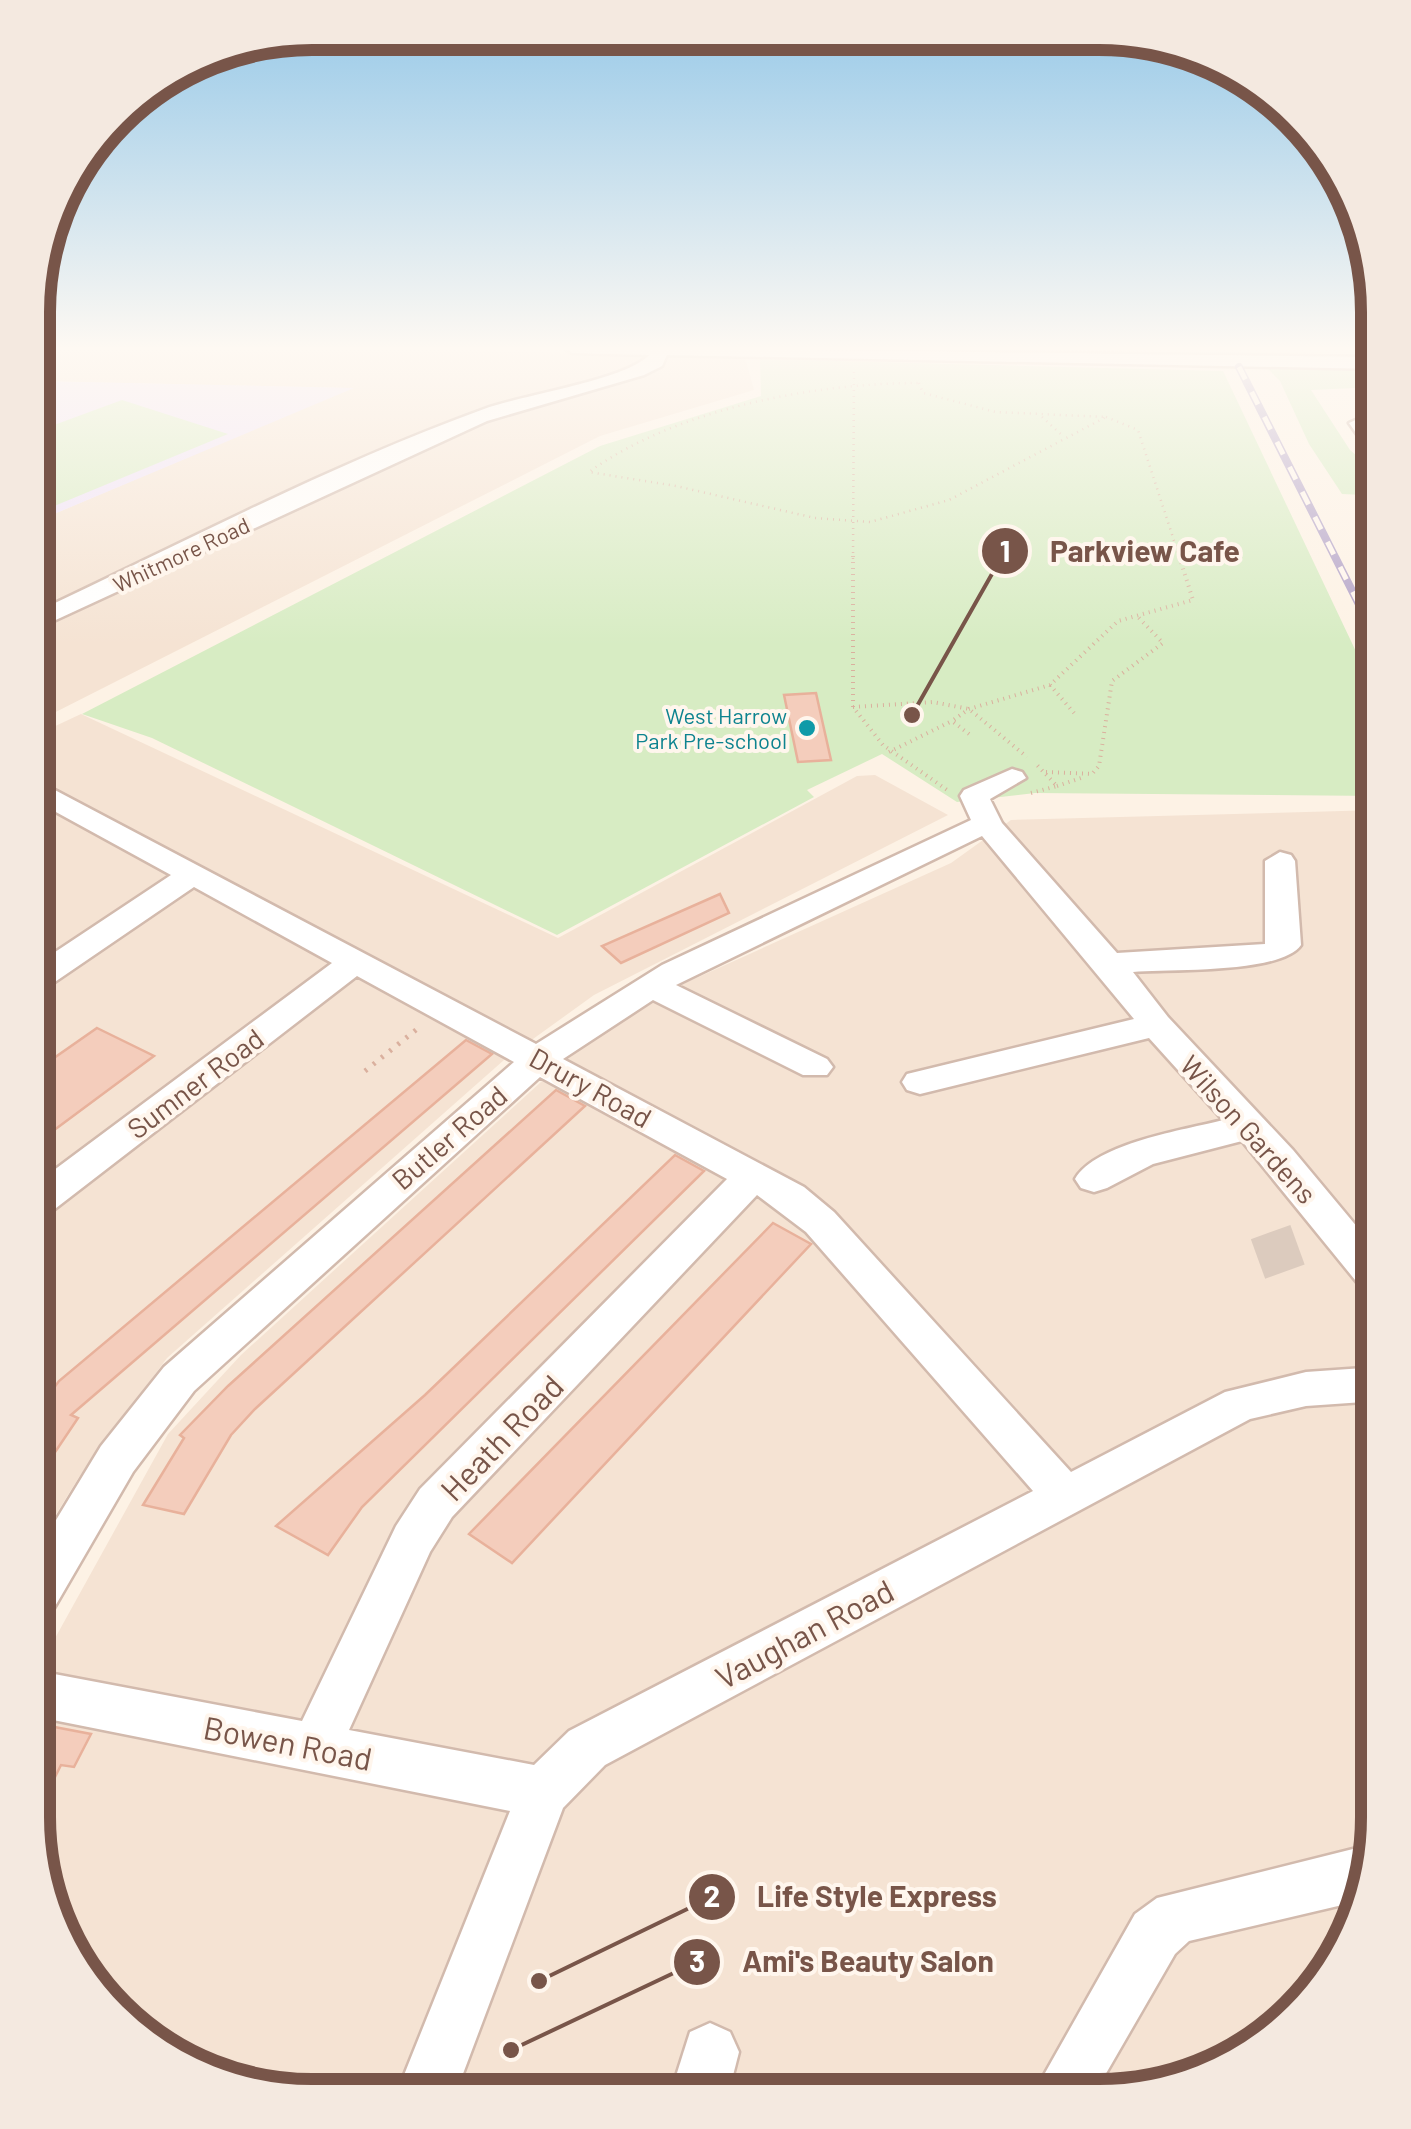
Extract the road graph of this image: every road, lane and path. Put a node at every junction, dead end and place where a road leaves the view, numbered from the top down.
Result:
1 (412, 446) edge
2 (640, 446) edge
3 (854, 446) edge
4 (1046, 446) edge
5 (1143, 446) edge
6 (854, 520) junction
7 (50, 615) edge
8 (1137, 616) junction
9 (1050, 686) junction
10 (853, 707) junction
11 (969, 709) junction
12 (1074, 713) dead end
13 (952, 721) junction
14 (969, 734) dead end
15 (888, 752) junction
16 (1046, 772) junction
17 (1092, 774) junction
18 (1019, 786) joint
19 (1057, 786) junction
20 (50, 803) edge
21 (989, 826) junction
22 (1280, 861) dead end
23 (193, 874) junction
24 (356, 961) junction
25 (1109, 963) junction
26 (50, 971) edge
27 (651, 986) junction
28 (444, 1008) junction
29 (1156, 1025) junction
30 (540, 1058) junction
31 (815, 1067) dead end
32 (366, 1071) dead end
33 (920, 1082) dead end
34 (1250, 1126) junction
35 (754, 1176) junction
36 (1094, 1178) dead end
37 (50, 1193) edge
38 (1360, 1266) edge
39 (1360, 1385) edge
40 (1064, 1495) junction
41 (50, 1571) edge
42 (50, 1696) edge
43 (316, 1746) junction
44 (543, 1792) junction
45 (1354, 1876) edge
46 (431, 2079) edge
47 (1071, 2079) edge

1 - 7 street, Whitmore Road
2 - 6 path
3 - 6 path
4 - 6 path
5 - 8 path
6 - 10 path
8 - 9 path
8 - 17 path
9 - 11 path
9 - 12 path
10 - 11 path
10 - 15 path
11 - 13 path
11 - 16 path
13 - 14 path
13 - 15 path
15 - 21 path
16 - 17 path
16 - 19 path
17 - 19 path
18 - 19 path
18 - 21 street
20 - 23 street, Drury Road
21 - 25 street, Wilson Gardens
21 - 27 street, Butler Road
22 - 25 street
23 - 24 street, Drury Road
23 - 26 street
24 - 28 street, Drury Road
24 - 37 street, Sumner Road
25 - 29 street, Wilson Gardens
27 - 30 street, Butler Road
27 - 31 street
28 - 30 street, Drury Road
28 - 32 path
29 - 33 street
29 - 34 street, Wilson Gardens
30 - 35 street, Drury Road
30 - 41 street, Butler Road
34 - 36 street
34 - 38 street, Wilson Gardens
35 - 40 street, Drury Road
35 - 43 street, Heath Road
39 - 40 street, Vaughan Road
40 - 44 street, Vaughan Road
42 - 43 street, Bowen Road
43 - 44 street, Bowen Road
44 - 46 street, Vaughan Road
45 - 47 street

